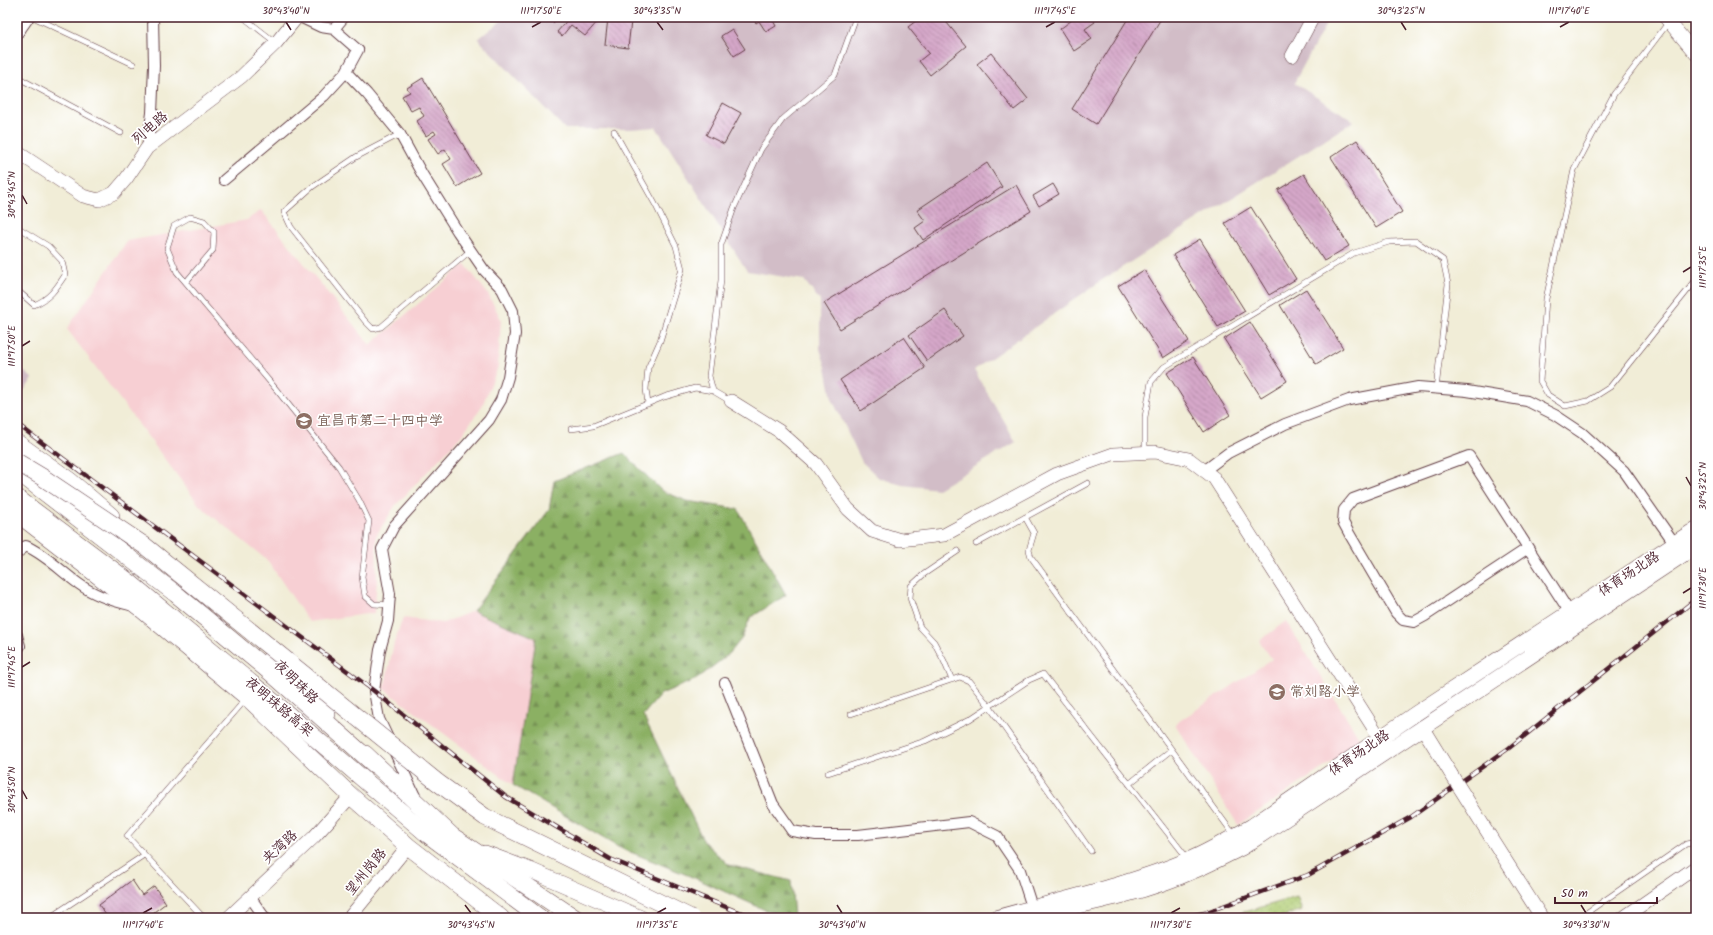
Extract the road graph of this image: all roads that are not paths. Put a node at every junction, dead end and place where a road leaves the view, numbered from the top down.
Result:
1 (29, 17) edge
2 (33, 17) edge
3 (152, 17) edge
4 (243, 17) edge
5 (297, 17) edge
6 (300, 17) edge
7 (344, 17) edge
8 (856, 17) edge
9 (1313, 17) edge
10 (1669, 18) edge
11 (334, 29) junction
12 (17, 34) edge
13 (276, 43) junction
14 (1696, 54) edge
15 (1292, 56) dead end
16 (133, 64) dead end
17 (346, 72) junction
18 (17, 77) edge
19 (614, 131) dead end
20 (120, 133) dead end
21 (400, 134) junction
22 (147, 148) junction
23 (17, 152) edge
24 (224, 180) dead end
25 (17, 227) edge
26 (471, 250) junction
27 (1696, 280) edge
28 (186, 282) junction
29 (17, 290) edge
30 (1436, 389) junction
31 (713, 391) junction
32 (731, 401) joint
33 (648, 404) junction
34 (571, 429) dead end
35 (17, 443) edge
36 (1145, 452) junction
37 (17, 462) edge
38 (1204, 470) junction
39 (17, 471) edge
40 (1088, 483) dead end
41 (17, 498) edge
42 (17, 513) edge
43 (1025, 517) junction
44 (1696, 529) edge
45 (976, 544) dead end
46 (1675, 544) junction
47 (1696, 546) edge
48 (1528, 548) junction
49 (958, 551) dead end
50 (17, 553) edge
51 (390, 604) junction
52 (139, 607) junction
53 (1574, 618) junction
54 (17, 635) edge
55 (17, 649) edge
56 (952, 680) junction
57 (725, 683) dead end
58 (248, 697) junction
59 (989, 706) junction
60 (851, 714) dead end
61 (1422, 726) junction
62 (1380, 738) junction
63 (1171, 750) junction
64 (375, 765) junction
65 (828, 773) dead end
66 (1129, 784) junction
67 (351, 796) junction
68 (420, 807) junction
69 (1234, 836) junction
70 (1696, 842) edge
71 (408, 846) junction
72 (468, 847) junction
73 (1091, 851) dead end
74 (144, 855) junction
75 (1188, 860) junction
76 (1696, 867) edge
77 (500, 889) junction
78 (577, 893) junction
79 (250, 898) junction
80 (557, 912) edge
81 (1028, 914) edge
82 (49, 918) edge
83 (204, 918) edge
84 (228, 918) edge
85 (265, 918) edge
86 (349, 918) edge
87 (501, 918) edge
88 (540, 918) edge
89 (575, 918) edge
90 (630, 918) edge
91 (641, 918) edge
92 (691, 918) edge
93 (983, 918) edge
94 (994, 918) edge
95 (1542, 918) edge
96 (1579, 918) edge
97 (1623, 918) edge

1 - 12 street
2 - 16 lane
3 - 22 street
4 - 13 lane
5 - 13 street, 列电路
6 - 11 street
7 - 11 street
8 - 31 lane
9 - 15 street
10 - 14 street
10 - 27 lane
11 - 17 street
13 - 22 street, 列电路
17 - 21 street
17 - 24 street
18 - 20 lane
19 - 33 lane
21 - 26 street
21 - 26 lane
22 - 23 street, 列电路
25 - 29 lane
26 - 51 street
28 - 28 lane
28 - 51 lane
30 - 36 lane
30 - 38 street
30 - 46 street
31 - 32 lane
31 - 33 lane
32 - 36 street
33 - 34 lane
35 - 64 main road, 夜明珠路
36 - 38 street
37 - 92 main road, bridge
38 - 62 street
39 - 64 main road, 夜明珠路高架
40 - 43 lane
41 - 77 main road, 夜明珠路高架
42 - 52 main road
43 - 45 lane
43 - 63 lane
44 - 46 main road, 体育场北路
46 - 53 main road, 体育场北路
47 - 53 main road, 体育场北路
48 - 48 street
48 - 53 street
49 - 56 lane
50 - 52 street
51 - 68 street
52 - 58 main road
53 - 61 main road, 体育场北路
53 - 62 main road, 体育场北路
54 - 55 street
56 - 59 lane
56 - 60 lane
57 - 81 street
58 - 67 main road
58 - 74 lane
59 - 65 lane
59 - 66 lane
59 - 73 lane
61 - 81 main road, 体育场北路
61 - 95 street, bridge
62 - 69 main road, 体育场北路
63 - 66 lane
63 - 69 lane
64 - 68 main road, 夜明珠路
66 - 75 lane
67 - 71 main road
67 - 79 street, 夹湾路
68 - 72 main road, 夜明珠路
69 - 75 main road, 体育场北路
70 - 96 lane
71 - 86 street, 望州岗路
71 - 87 main road
72 - 78 main road
72 - 80 main road, 夜明珠路
74 - 82 lane
74 - 83 lane
75 - 81 main road, 体育场北路
76 - 97 street
77 - 80 main road
77 - 88 main road, 夜明珠路高架
78 - 80 main road
78 - 90 main road
78 - 91 main road
79 - 84 street, 夹湾路
79 - 85 street
80 - 89 main road, 夜明珠路
81 - 93 main road
81 - 94 main road, 体育场北路

